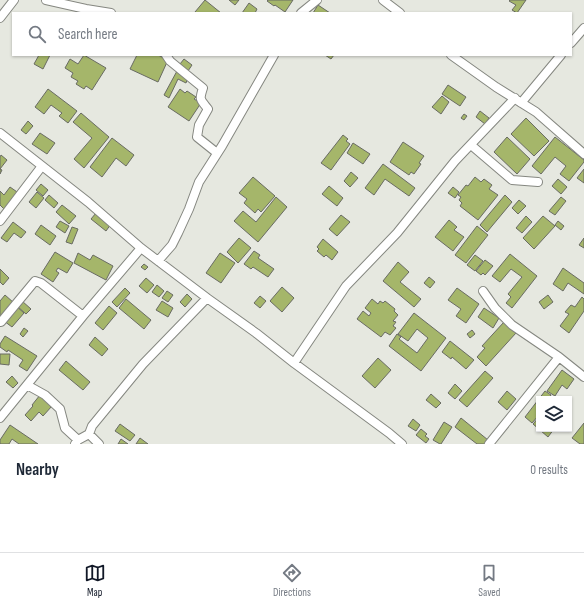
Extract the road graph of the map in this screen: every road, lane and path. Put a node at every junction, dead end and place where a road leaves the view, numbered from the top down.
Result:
1 (14, 0) edge
2 (46, 0) edge
3 (317, 0) edge
4 (383, 0) edge
5 (104, 12) edge
6 (302, 12) edge
7 (399, 12) edge
8 (0, 18) edge
9 (584, 28) edge
10 (572, 43) edge
11 (167, 56) edge
12 (273, 56) edge
13 (452, 56) edge
14 (560, 56) edge
15 (518, 100) junction
16 (0, 133) edge
17 (471, 145) junction
18 (217, 153) junction
19 (584, 154) edge
20 (42, 166) junction
21 (538, 182) dead end
22 (0, 221) edge
23 (141, 248) junction
24 (158, 261) junction
25 (483, 291) dead end
26 (207, 298) junction
27 (83, 316) junction
28 (0, 322) edge
29 (559, 357) junction
30 (294, 363) junction
31 (584, 377) edge
32 (28, 386) junction
33 (0, 418) edge
34 (89, 434) junction
35 (76, 442) edge
36 (99, 444) edge
37 (402, 444) edge
38 (489, 444) edge

1 - 8 street
2 - 5 street
3 - 6 street
4 - 7 street
9 - 10 street
11 - 18 street
12 - 18 street
13 - 15 street
14 - 15 street
15 - 17 street
15 - 19 street
16 - 20 street
17 - 21 street
17 - 30 street
18 - 24 street
20 - 22 street
20 - 23 street
23 - 24 street
23 - 27 street
24 - 26 street
25 - 29 street
26 - 30 street
26 - 34 street
27 - 28 street
27 - 32 street
29 - 31 street
29 - 38 street
30 - 37 street
32 - 33 street
32 - 35 street
34 - 35 street
34 - 36 street

